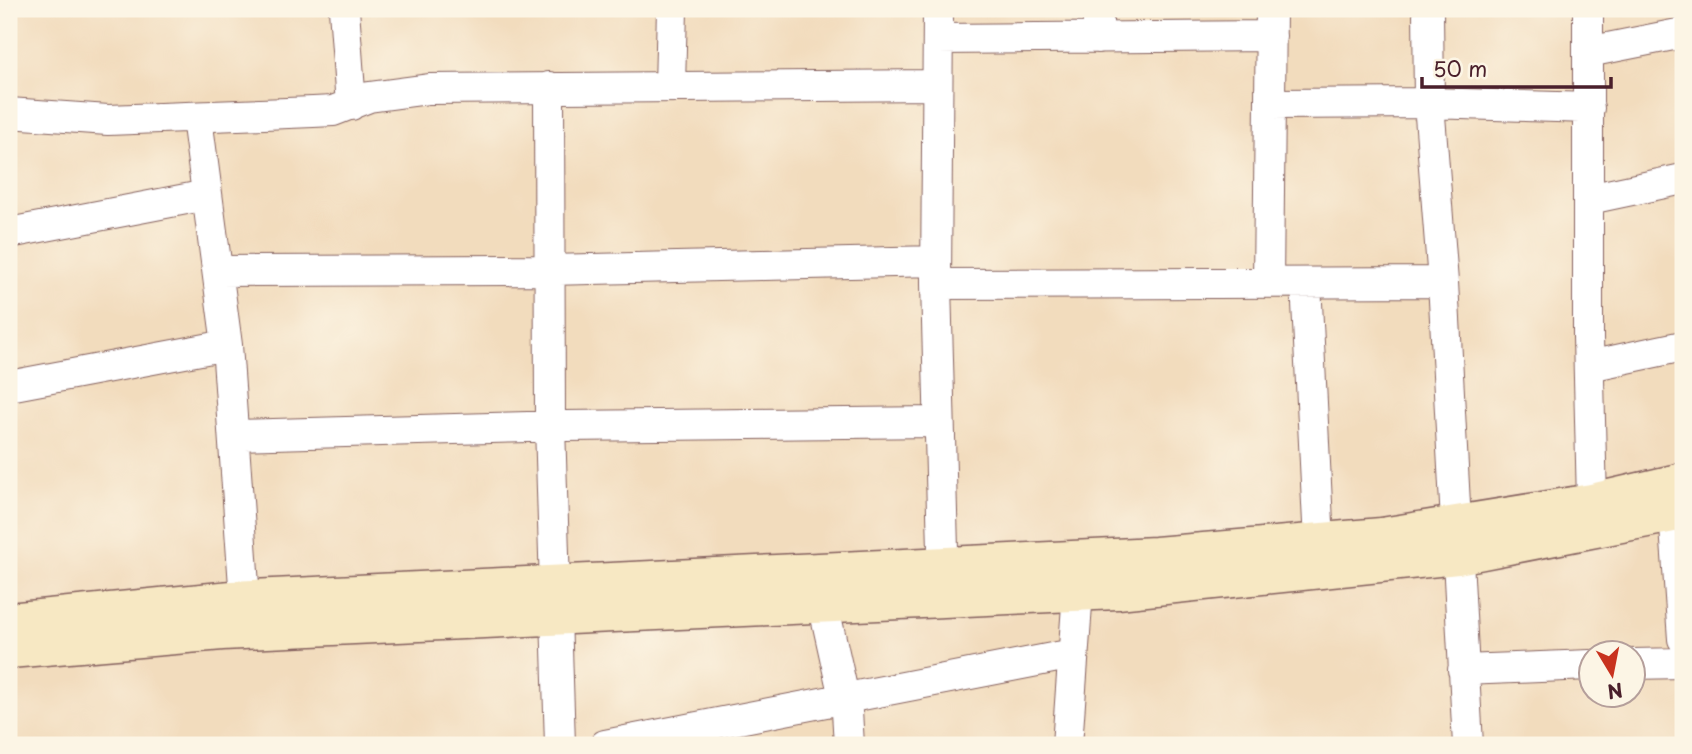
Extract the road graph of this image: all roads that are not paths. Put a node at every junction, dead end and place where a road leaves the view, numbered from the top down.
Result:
1 (344, 9) edge
2 (672, 9) edge
3 (938, 9) edge
4 (1427, 9) edge
5 (1588, 9) edge
6 (1271, 22) edge
7 (1098, 23) edge
8 (1683, 33) edge
9 (938, 39) junction
10 (1588, 52) junction
11 (937, 85) junction
12 (670, 86) junction
13 (549, 87) junction
14 (1429, 103) junction
15 (1270, 104) junction
16 (351, 105) junction
17 (1589, 108) junction
18 (9, 113) edge
19 (197, 118) junction
20 (1683, 179) edge
21 (207, 195) junction
22 (1589, 199) junction
23 (9, 233) edge
24 (550, 270) junction
25 (218, 271) junction
26 (936, 272) junction
27 (1268, 282) junction
28 (1443, 282) junction
29 (1306, 283) junction
30 (228, 345) junction
31 (1683, 346) edge
32 (1589, 366) junction
33 (9, 386) edge
34 (937, 422) junction
35 (550, 426) junction
36 (235, 435) junction
37 (1680, 502) edge
38 (1592, 503) junction
39 (1456, 541) junction
40 (1319, 543) junction
41 (944, 582) junction
42 (1079, 592) junction
43 (245, 600) junction
44 (556, 601) junction
45 (823, 603) junction
46 (9, 622) edge
47 (1683, 639) edge
48 (9, 649) edge
49 (1073, 654) junction
50 (1683, 663) edge
51 (1646, 664) edge
52 (1576, 666) edge
53 (1463, 670) junction
54 (845, 699) junction
55 (560, 745) edge
56 (605, 745) edge
57 (849, 745) edge
58 (1066, 745) edge
59 (1468, 745) edge

1 - 16 street
2 - 12 street
3 - 9 street
4 - 14 street
5 - 10 street
6 - 7 street
6 - 15 street
7 - 9 street
8 - 10 street
9 - 11 street
10 - 17 street
11 - 12 street
11 - 26 street
12 - 13 street
13 - 16 street
13 - 24 street
14 - 15 street
14 - 17 street
14 - 28 street
15 - 27 street
16 - 19 street
17 - 22 street
18 - 19 street
19 - 21 street
20 - 22 street
21 - 23 street
21 - 25 street
22 - 32 street
24 - 25 street
24 - 26 street
24 - 35 street
25 - 30 street
26 - 27 street
26 - 34 street
27 - 29 street
28 - 29 street
28 - 39 street
29 - 40 street
30 - 33 street
30 - 36 street
31 - 32 street
32 - 38 street
34 - 35 street
34 - 41 street
35 - 36 street
35 - 44 street
36 - 43 street
37 - 38 main road
37 - 39 main road
37 - 47 street
38 - 39 main road
39 - 40 main road
39 - 42 main road
39 - 53 street
40 - 41 main road
41 - 42 main road
41 - 44 main road
41 - 45 main road
42 - 49 street
43 - 44 main road
43 - 46 main road
44 - 45 main road
44 - 48 main road
44 - 55 street
45 - 54 street
49 - 54 street
49 - 58 street
50 - 51 street
52 - 53 street
53 - 59 street
54 - 56 street
54 - 57 street

